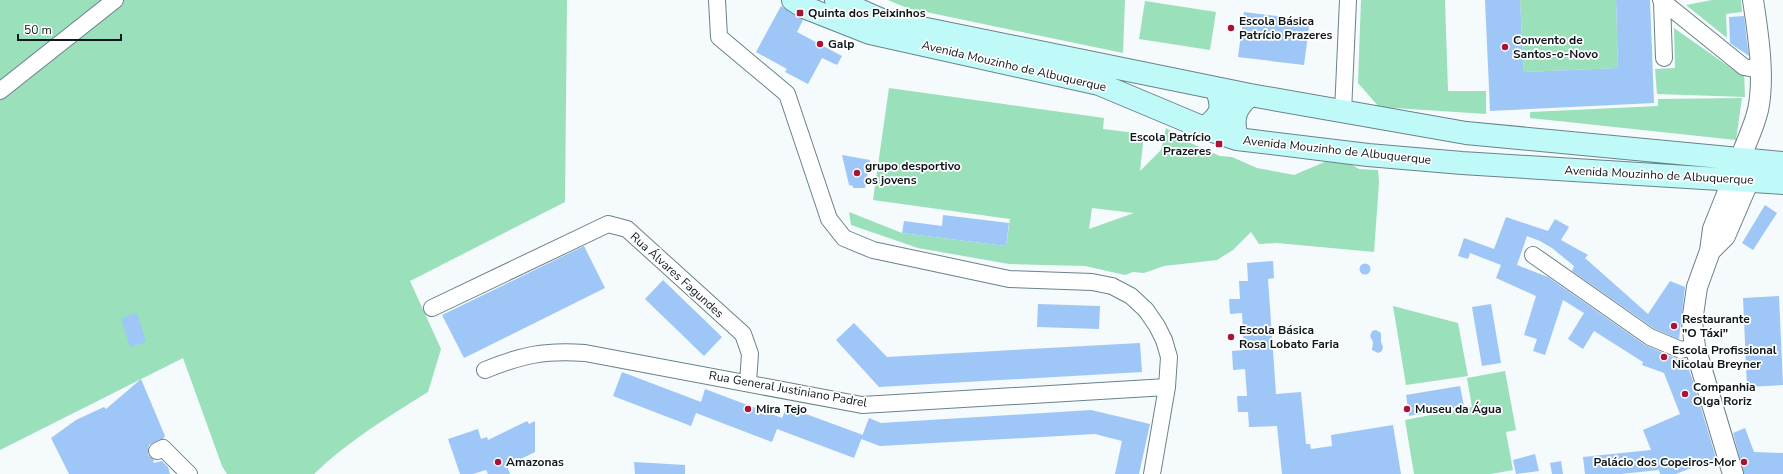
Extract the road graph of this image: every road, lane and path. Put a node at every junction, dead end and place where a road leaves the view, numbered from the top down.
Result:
1 (115, 0) edge
2 (717, 0) edge
3 (793, 0) edge
4 (836, 0) edge
5 (1348, 0) edge
6 (1753, 0) edge
7 (1661, 1) edge
8 (1664, 58) dead end
9 (1760, 70) junction
10 (1216, 88) junction
11 (0, 91) edge
12 (1250, 95) junction
13 (1343, 112) junction
14 (1204, 128) junction
15 (1475, 134) junction
16 (1237, 139) junction
17 (1642, 151) junction
18 (1472, 164) junction
19 (1744, 170) junction
20 (1780, 173) edge
21 (1636, 174) junction
22 (1697, 177) junction
23 (1719, 212) junction
24 (1710, 251) junction
25 (1533, 256) dead end
26 (432, 308) dead end
27 (1695, 347) junction
28 (485, 370) dead end
29 (748, 382) junction
30 (1167, 387) junction
31 (157, 451) dead end
32 (189, 474) edge
33 (1152, 474) edge
34 (1733, 474) edge

1 - 11 street
2 - 30 street
3 - 14 main road, Avenida Mouzinho de Albuquerque
4 - 10 main road, Avenida Mouzinho de Albuquerque
5 - 13 street
6 - 9 street
7 - 8 street
7 - 9 street
9 - 19 street
10 - 12 main road, Avenida Mouzinho de Albuquerque
10 - 14 main road
12 - 13 main road, Avenida Mouzinho de Albuquerque
12 - 16 main road
13 - 15 main road, Avenida Mouzinho de Albuquerque
14 - 16 main road, Avenida Mouzinho de Albuquerque
15 - 17 main road, Avenida Mouzinho de Albuquerque
15 - 18 main road
16 - 18 main road, Avenida Mouzinho de Albuquerque
17 - 19 main road, Avenida Mouzinho de Albuquerque
17 - 21 main road
18 - 21 main road, Avenida Mouzinho de Albuquerque
19 - 20 main road, Avenida Mouzinho de Albuquerque
19 - 22 main road, Avenida Mouzinho de Albuquerque
19 - 23 street
19 - 24 street
21 - 22 main road, Avenida Mouzinho de Albuquerque
22 - 23 street
23 - 24 street
24 - 27 street
25 - 27 street
26 - 29 street, Rua Álvares Fagundes
27 - 34 street
28 - 29 street, Rua General Justiniano Padrel
29 - 30 street, Rua General Justiniano Padrel
30 - 33 street
31 - 32 street

